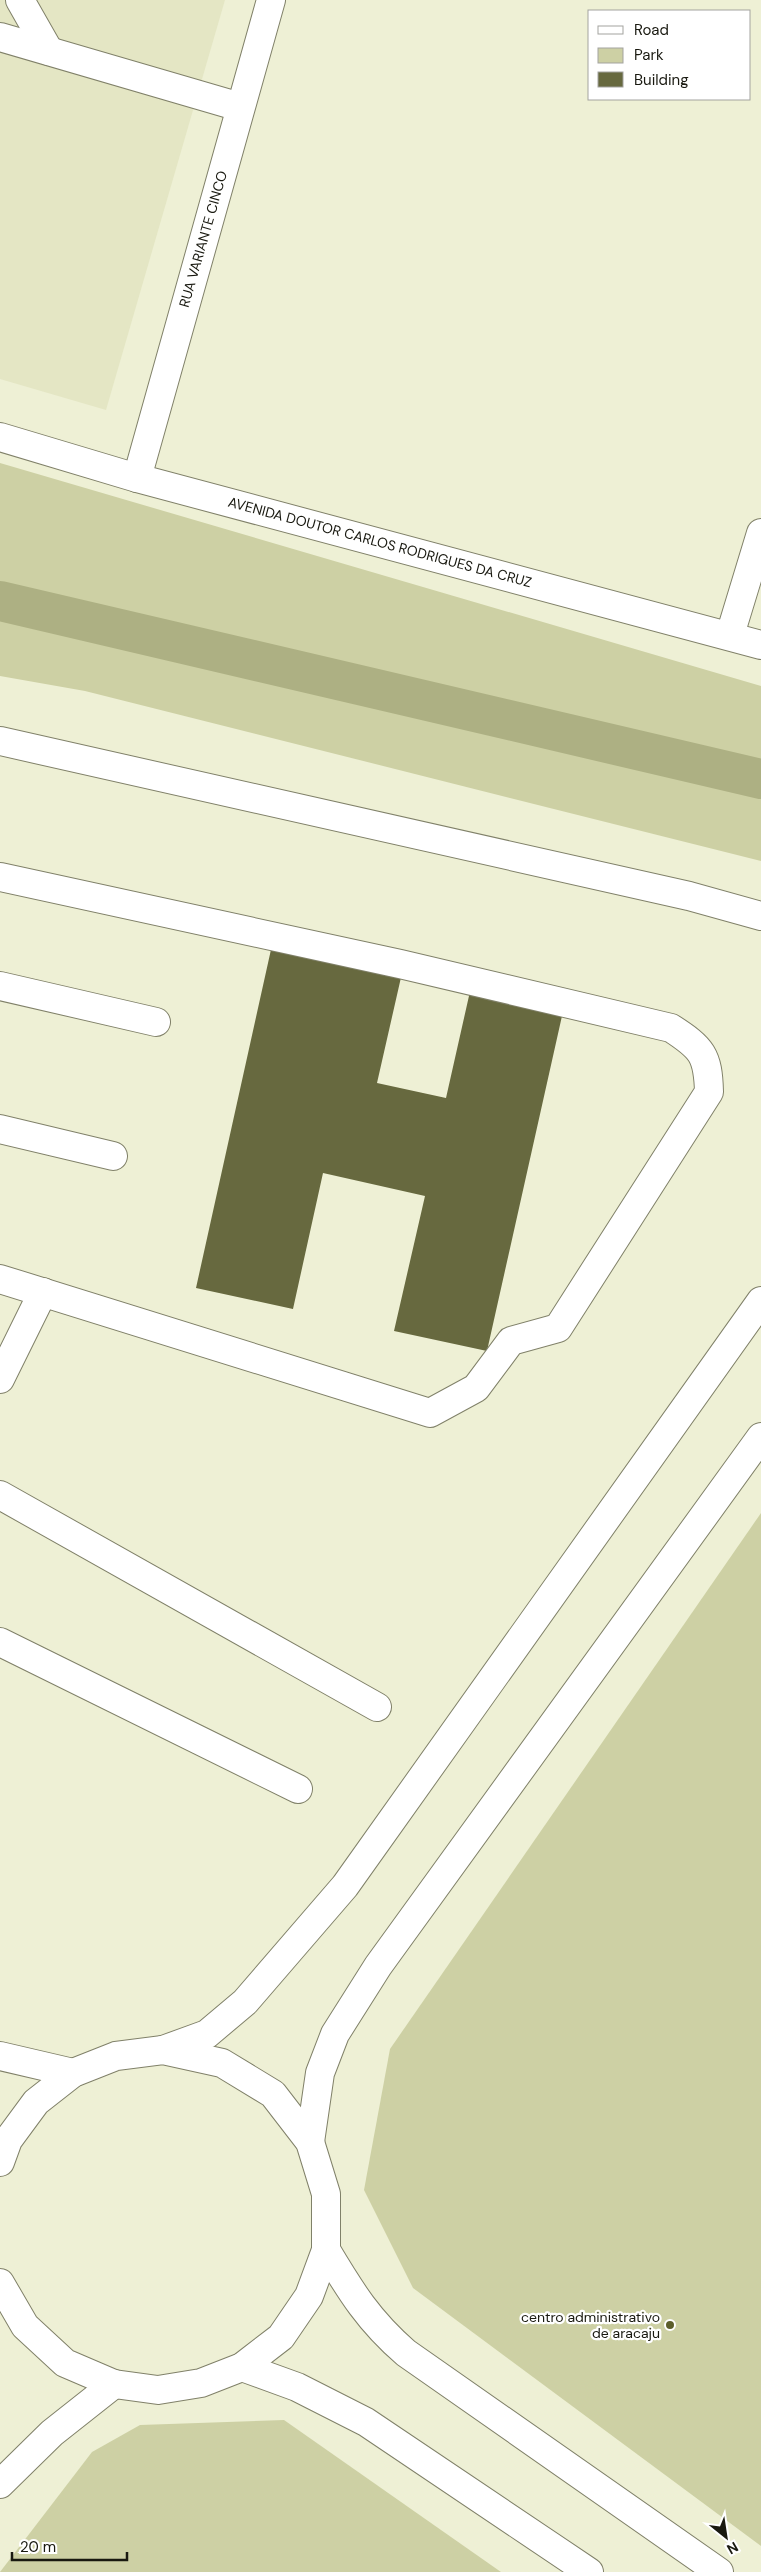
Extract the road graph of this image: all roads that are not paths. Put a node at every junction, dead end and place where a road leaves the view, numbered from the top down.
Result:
1 (20, 0) edge
2 (271, 0) edge
3 (0, 37) edge
4 (49, 51) junction
5 (240, 107) junction
6 (0, 437) edge
7 (137, 478) junction
8 (761, 533) edge
9 (730, 635) junction
10 (761, 645) edge
11 (0, 741) edge
12 (0, 877) edge
13 (761, 916) edge
14 (0, 986) edge
15 (156, 1022) dead end
16 (0, 1128) edge
17 (113, 1156) dead end
18 (0, 1279) edge
19 (43, 1292) junction
20 (761, 1301) edge
21 (0, 1379) edge
22 (761, 1437) edge
23 (0, 1495) edge
24 (0, 1642) edge
25 (377, 1707) dead end
26 (298, 1789) dead end
27 (162, 2050) junction
28 (0, 2056) edge
29 (73, 2073) junction
30 (310, 2142) junction
31 (0, 2162) edge
32 (326, 2250) junction
33 (0, 2283) edge
34 (242, 2367) junction
35 (114, 2384) junction
36 (0, 2484) edge
37 (589, 2572) edge
38 (719, 2572) edge

1 - 4 street
2 - 5 street, RUA VARIANTE CINCO
3 - 4 street
4 - 5 street
5 - 7 street, RUA VARIANTE CINCO
6 - 7 street, AVENIDA DOUTOR CARLOS RODRIGUES DA CRUZ
7 - 9 street, AVENIDA DOUTOR CARLOS RODRIGUES DA CRUZ
8 - 9 street
9 - 10 street, AVENIDA DOUTOR CARLOS RODRIGUES DA CRUZ
11 - 13 street
12 - 19 street
14 - 15 street
16 - 17 street
18 - 19 street
19 - 21 street
20 - 27 street
22 - 30 street
23 - 25 street
24 - 26 street
27 - 29 street
27 - 30 street
28 - 29 street
29 - 31 street
30 - 32 street
32 - 34 street
32 - 38 street
33 - 35 street
34 - 35 street
34 - 37 street
35 - 36 street

